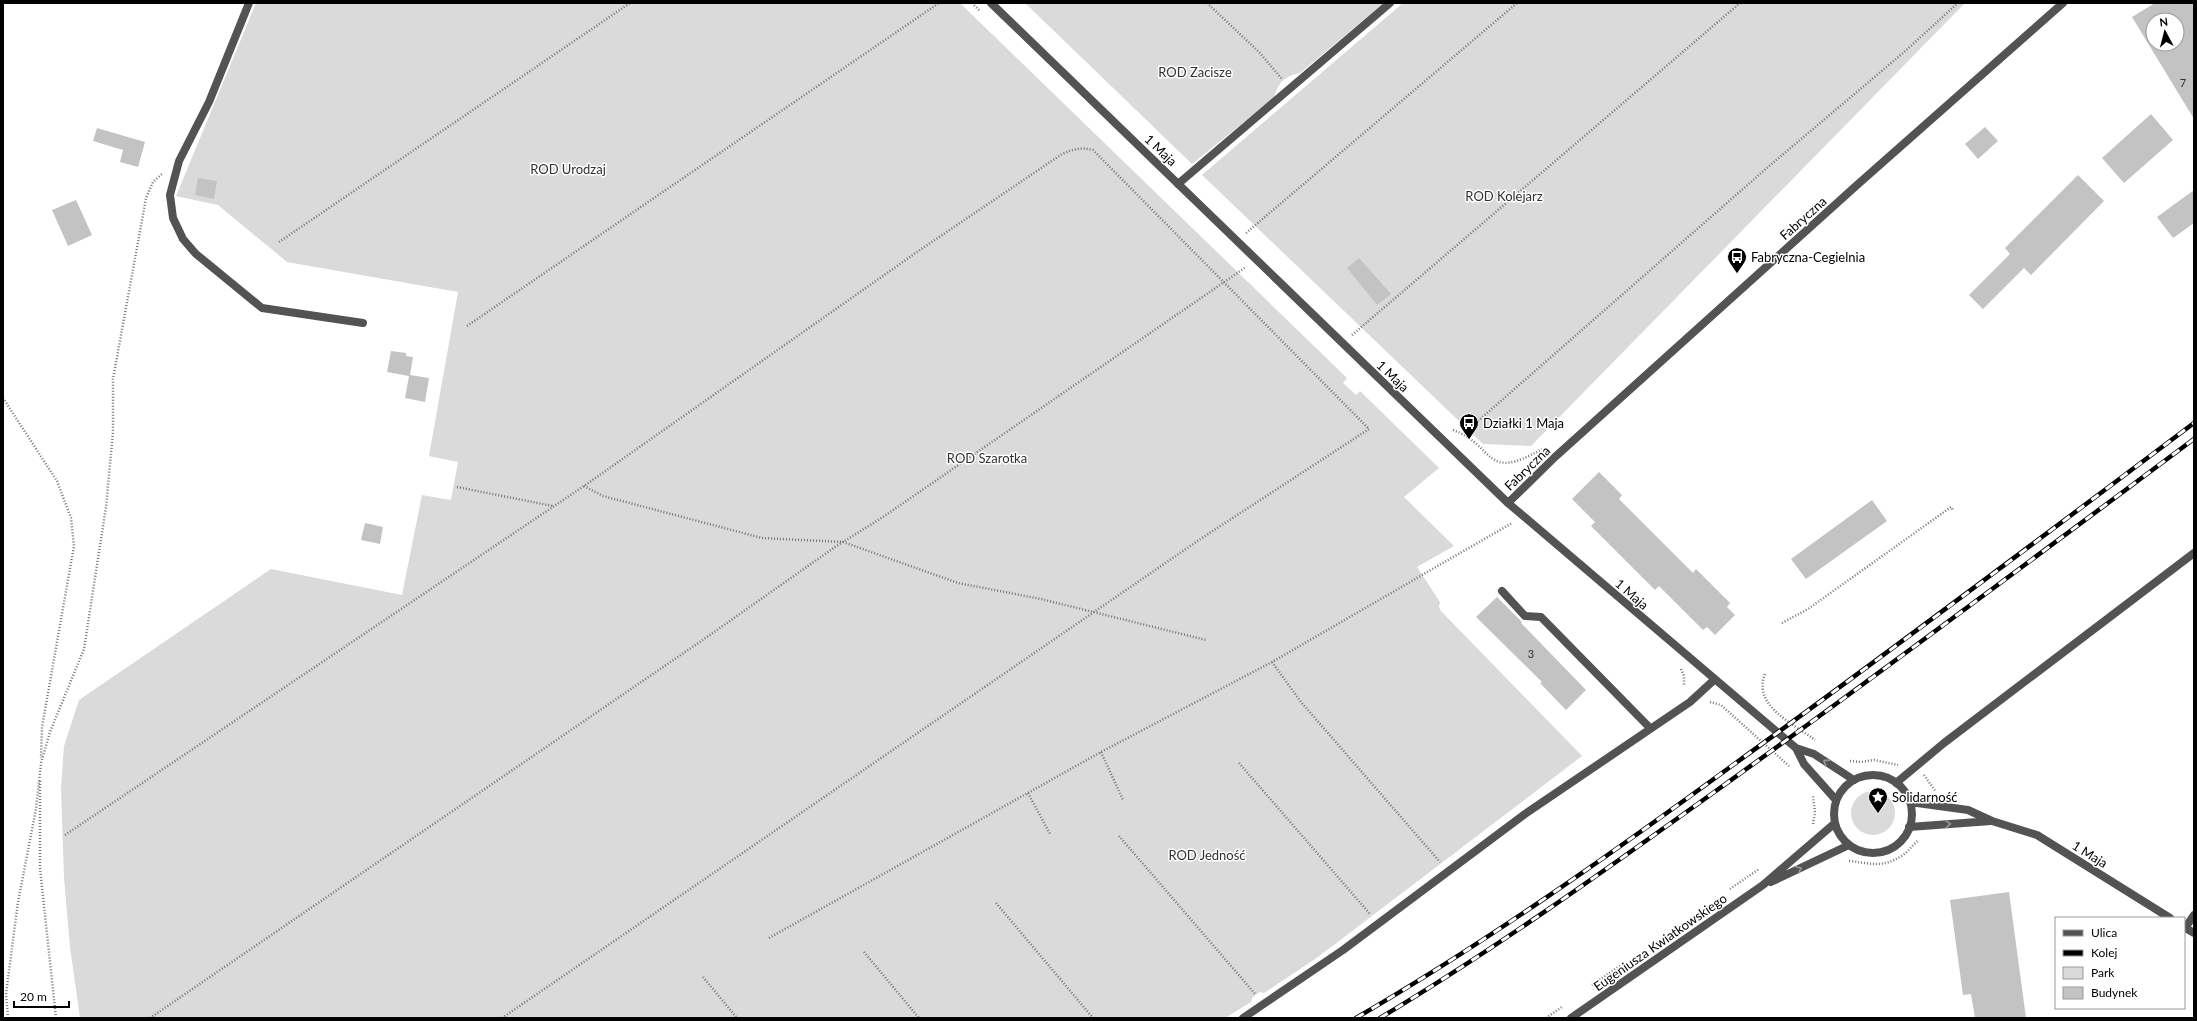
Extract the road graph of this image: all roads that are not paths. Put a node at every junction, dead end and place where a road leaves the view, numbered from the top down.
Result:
1 (250, 3) edge
2 (991, 3) edge
3 (1390, 3) edge
4 (2063, 3) edge
5 (1178, 184) junction
6 (363, 324) dead end
7 (1508, 503) junction
8 (2194, 553) edge
9 (1502, 591) dead end
10 (1714, 680) junction
11 (1650, 728) junction
12 (1796, 748) junction
13 (1854, 780) junction
14 (1896, 783) junction
15 (1836, 800) junction
16 (1910, 802) junction
17 (1992, 821) junction
18 (1835, 823) junction
19 (1909, 827) junction
20 (1849, 845) junction
21 (1763, 885) junction
22 (2194, 915) edge
23 (2168, 917) edge
24 (2185, 927) edge
25 (2194, 933) edge
26 (1243, 1018) edge
27 (1571, 1018) edge

1 - 6 street
2 - 5 street, 1 Maja
3 - 5 street
4 - 7 street, Fabryczna
5 - 7 street, 1 Maja
7 - 10 street, 1 Maja
8 - 14 street
9 - 11 street
10 - 11 street
10 - 12 street, 1 Maja
11 - 26 street
13 -> 12 street, 1 Maja
12 - 15 street, 1 Maja
13 - 14 street
13 - 15 street
14 - 16 street
15 - 18 street
16 - 17 street, 1 Maja
16 - 19 street
19 -> 17 street, 1 Maja
17 - 23 street, 1 Maja
18 - 20 street
18 - 21 street, Eugeniusza Kwiatkowskiego
19 - 20 street
21 -> 20 street, Eugeniusza Kwiatkowskiego
21 - 27 street, Eugeniusza Kwiatkowskiego
22 - 24 street
24 - 25 street

